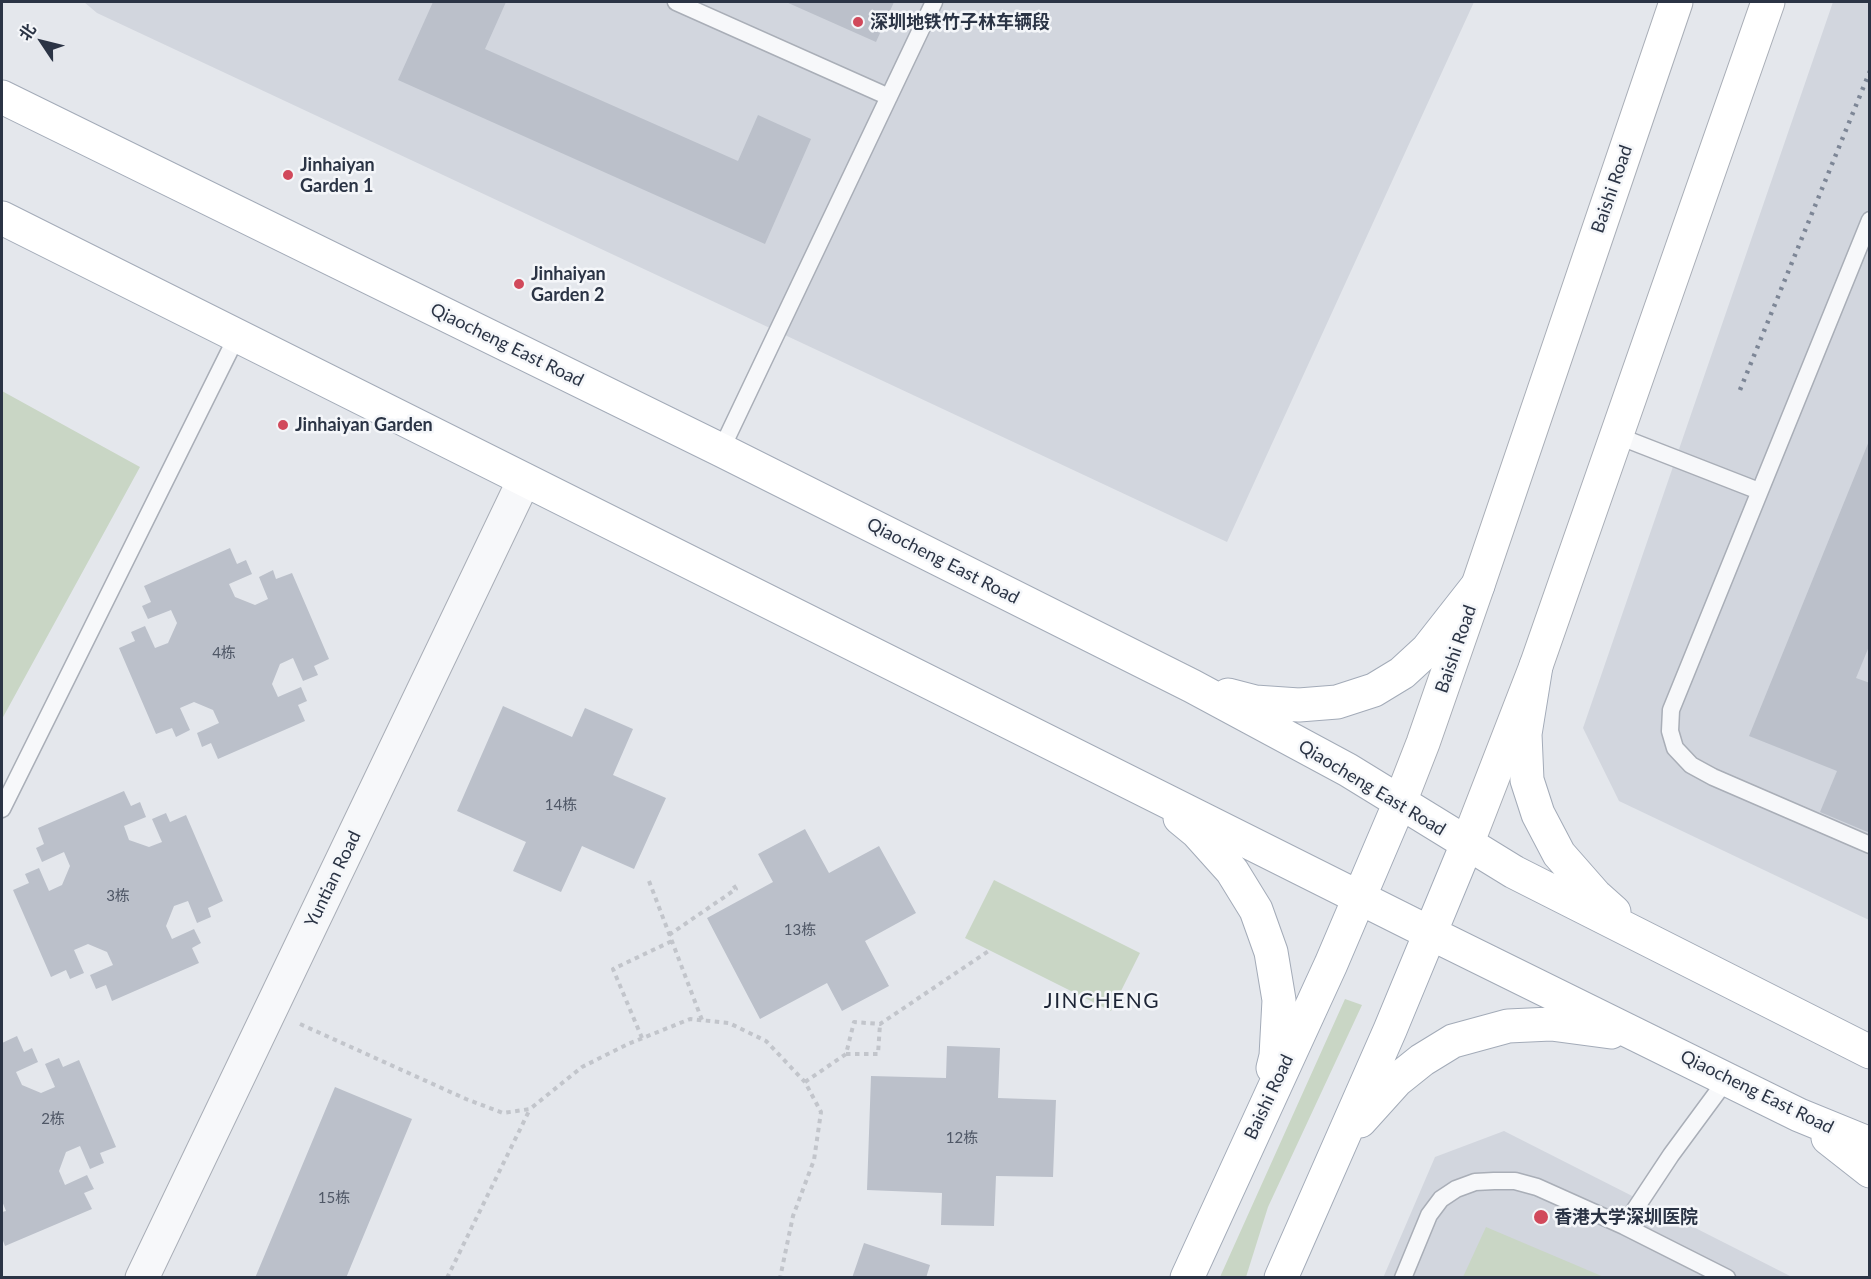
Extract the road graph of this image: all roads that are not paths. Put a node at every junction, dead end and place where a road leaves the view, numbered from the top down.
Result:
1 (676, 2) edge
2 (934, 2) edge
3 (1676, 2) edge
4 (1768, 2) edge
5 (2, 85) edge
6 (2, 97) edge
7 (888, 97) junction
8 (35, 114) junction
9 (2, 219) edge
10 (1869, 223) edge
11 (237, 336) junction
12 (1618, 436) junction
13 (721, 450) junction
14 (524, 480) junction
15 (1759, 491) junction
16 (1478, 585) junction
17 (1536, 666) junction
18 (1192, 686) junction
19 (7, 781) edge
20 (1144, 789) junction
21 (1400, 802) junction
22 (2, 809) edge
23 (1467, 844) junction
24 (1869, 845) edge
25 (1359, 897) junction
26 (1430, 933) junction
27 (1645, 939) junction
28 (1648, 1040) junction
29 (1869, 1052) edge
30 (1727, 1079) junction
31 (1264, 1108) junction
32 (1799, 1115) junction
33 (1869, 1144) edge
34 (1334, 1156) junction
35 (1869, 1171) edge
36 (1624, 1226) junction
37 (1696, 1270) edge
38 (142, 1278) edge
39 (1187, 1278) edge
40 (1281, 1278) edge
41 (1403, 1278) edge
42 (1727, 1278) edge

1 - 7 lane
2 - 7 lane
3 - 16 main road, Baishi Road
4 - 12 main road
5 - 8 main road
6 - 8 main road, Qiaocheng East Road
7 - 13 lane
8 - 13 main road, Qiaocheng East Road
9 - 11 main road, Qiaocheng East Road
10 - 15 lane
11 - 14 main road, Qiaocheng East Road
11 - 19 lane
12 - 15 lane
12 - 17 main road
13 - 18 main road, Qiaocheng East Road
14 - 20 main road, Qiaocheng East Road
14 - 38 street, Yuntian Road
15 - 24 lane
16 - 18 main road
16 - 21 main road, Baishi Road
17 - 23 main road
17 - 27 main road
18 - 21 main road, Qiaocheng East Road
19 - 22 lane
20 - 25 main road, Qiaocheng East Road
20 - 31 main road
21 - 23 main road, Qiaocheng East Road
21 - 25 main road, Baishi Road
23 - 26 main road
23 - 27 main road, Qiaocheng East Road
25 - 26 main road, Qiaocheng East Road
25 - 31 main road, Baishi Road
26 - 28 main road, Qiaocheng East Road
26 - 34 main road
27 - 29 main road, Qiaocheng East Road
28 - 30 main road, Qiaocheng East Road
28 - 34 main road
30 - 32 main road, Qiaocheng East Road
30 - 36 lane
31 - 39 main road, Baishi Road
32 - 33 main road, Qiaocheng East Road
32 - 35 main road
34 - 40 main road
36 - 37 lane
36 - 41 lane
37 - 42 lane

